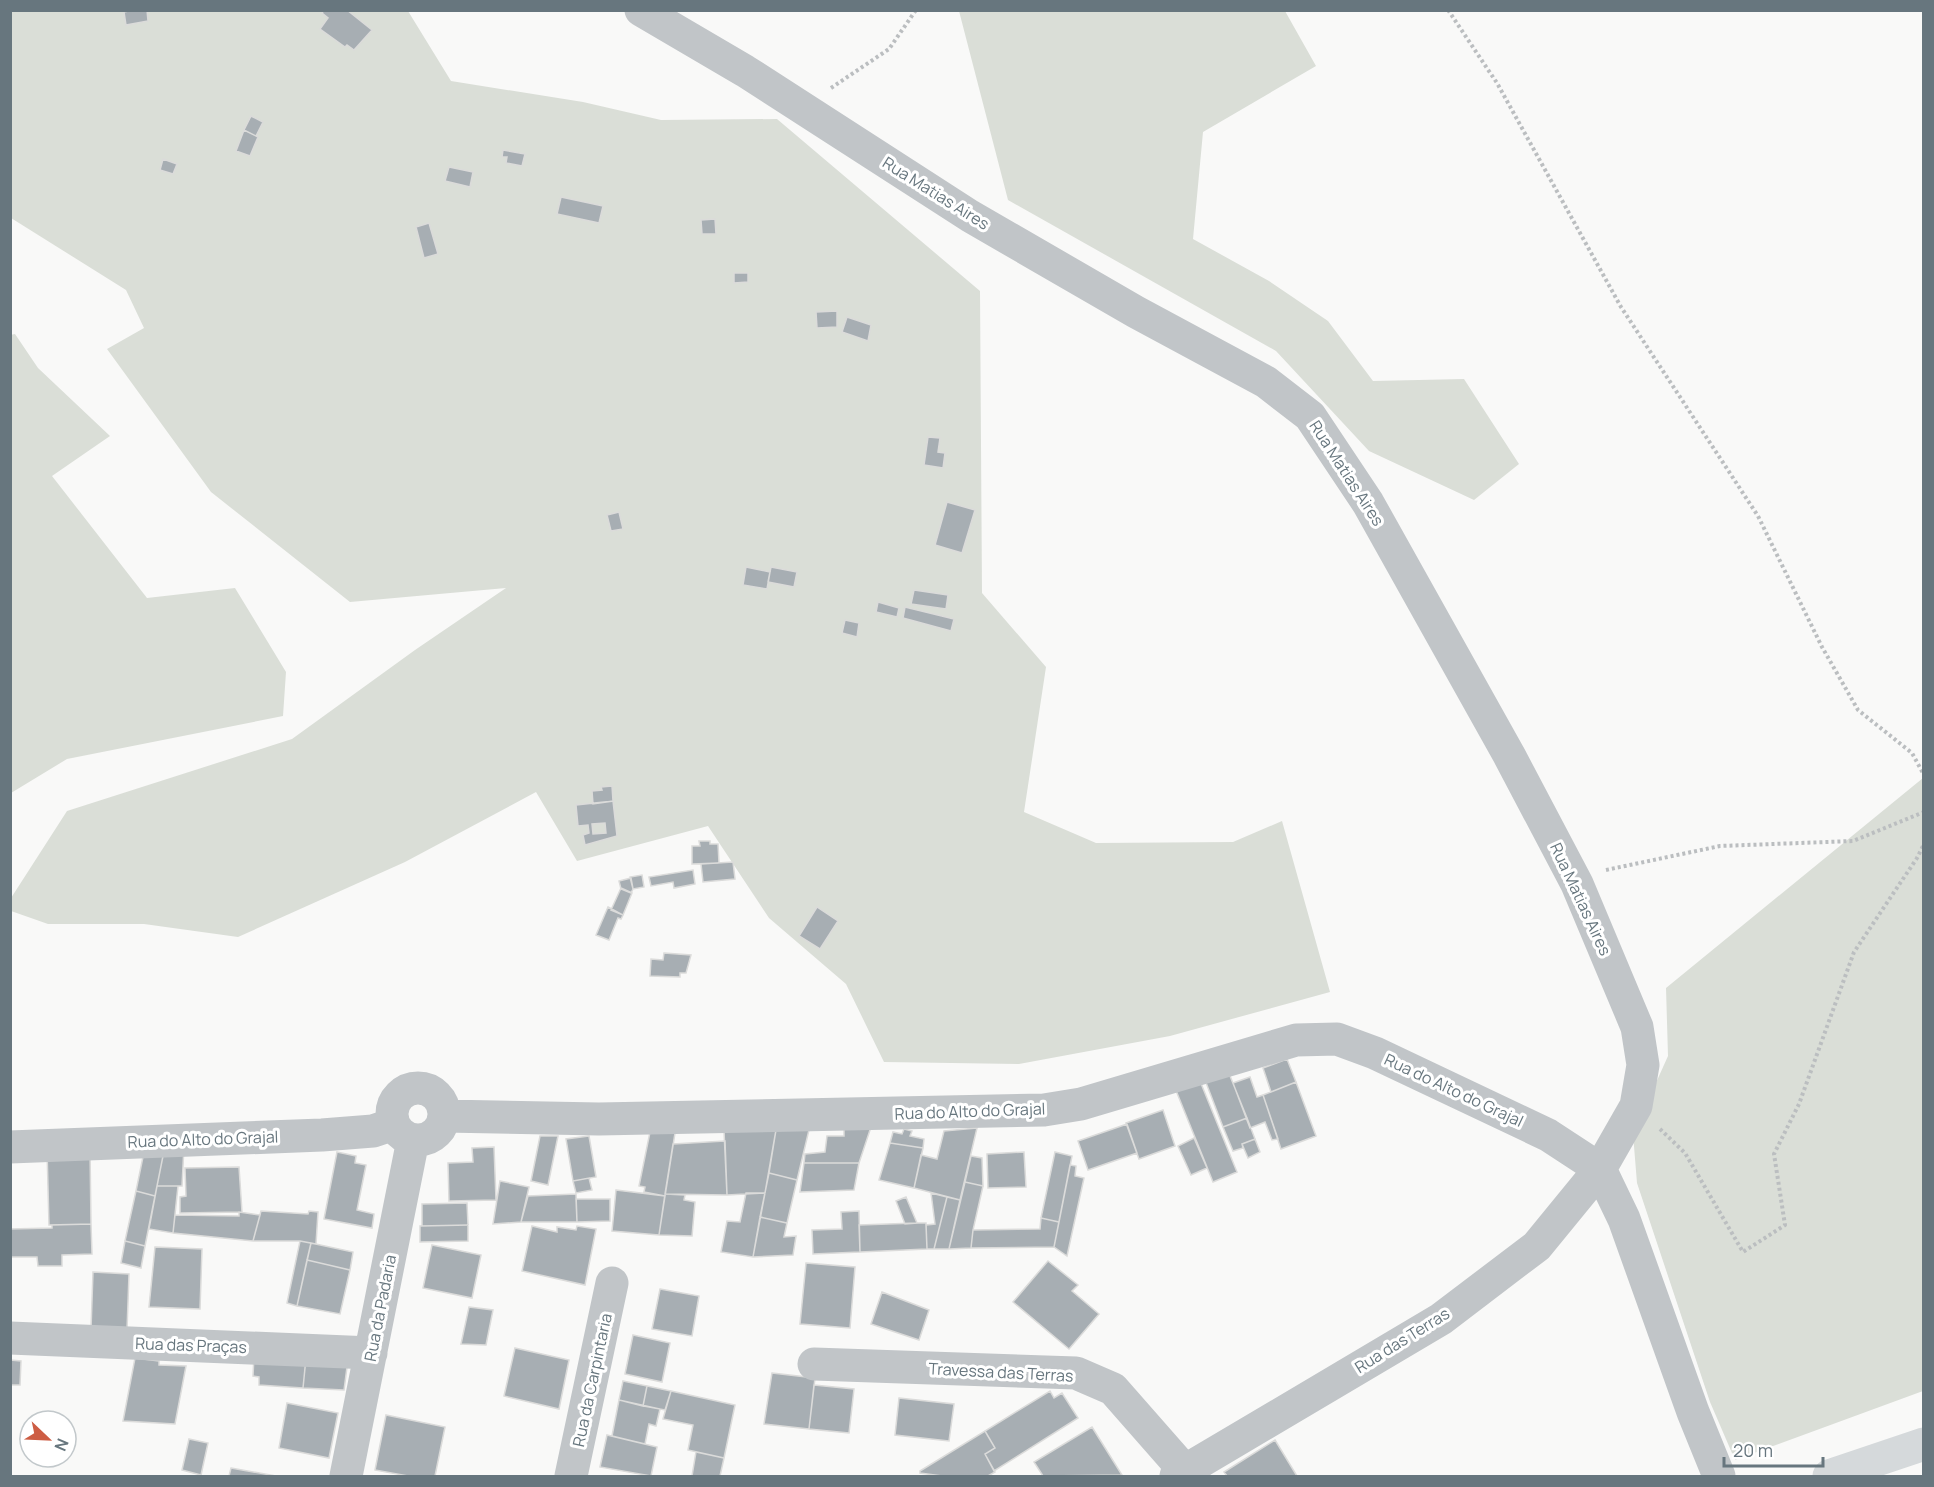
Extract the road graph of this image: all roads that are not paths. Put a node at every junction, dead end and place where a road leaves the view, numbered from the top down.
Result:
1 (641, 10) edge
2 (444, 1116) junction
3 (403, 1132) junction
4 (10, 1147) edge
5 (1600, 1169) junction
6 (612, 1283) dead end
7 (10, 1338) edge
8 (371, 1353) junction
9 (814, 1364) dead end
10 (1923, 1444) edge
11 (1180, 1474) edge
12 (346, 1476) edge
13 (572, 1476) edge
14 (1719, 1476) edge
15 (1829, 1476) edge

1 - 5 street, Rua Matias Aires
2 - 3 street
2 - 3 street
2 - 5 street, Rua do Alto do Grajal
3 - 4 street, Rua do Alto do Grajal
3 - 8 street, Rua da Padaria
5 - 11 street, Rua das Terras
5 - 14 street
6 - 13 street, Rua da Carpintaria
7 - 8 street, Rua das Praças
8 - 12 street, Rua da Padaria
9 - 11 street, Travessa das Terras
10 - 15 highway

